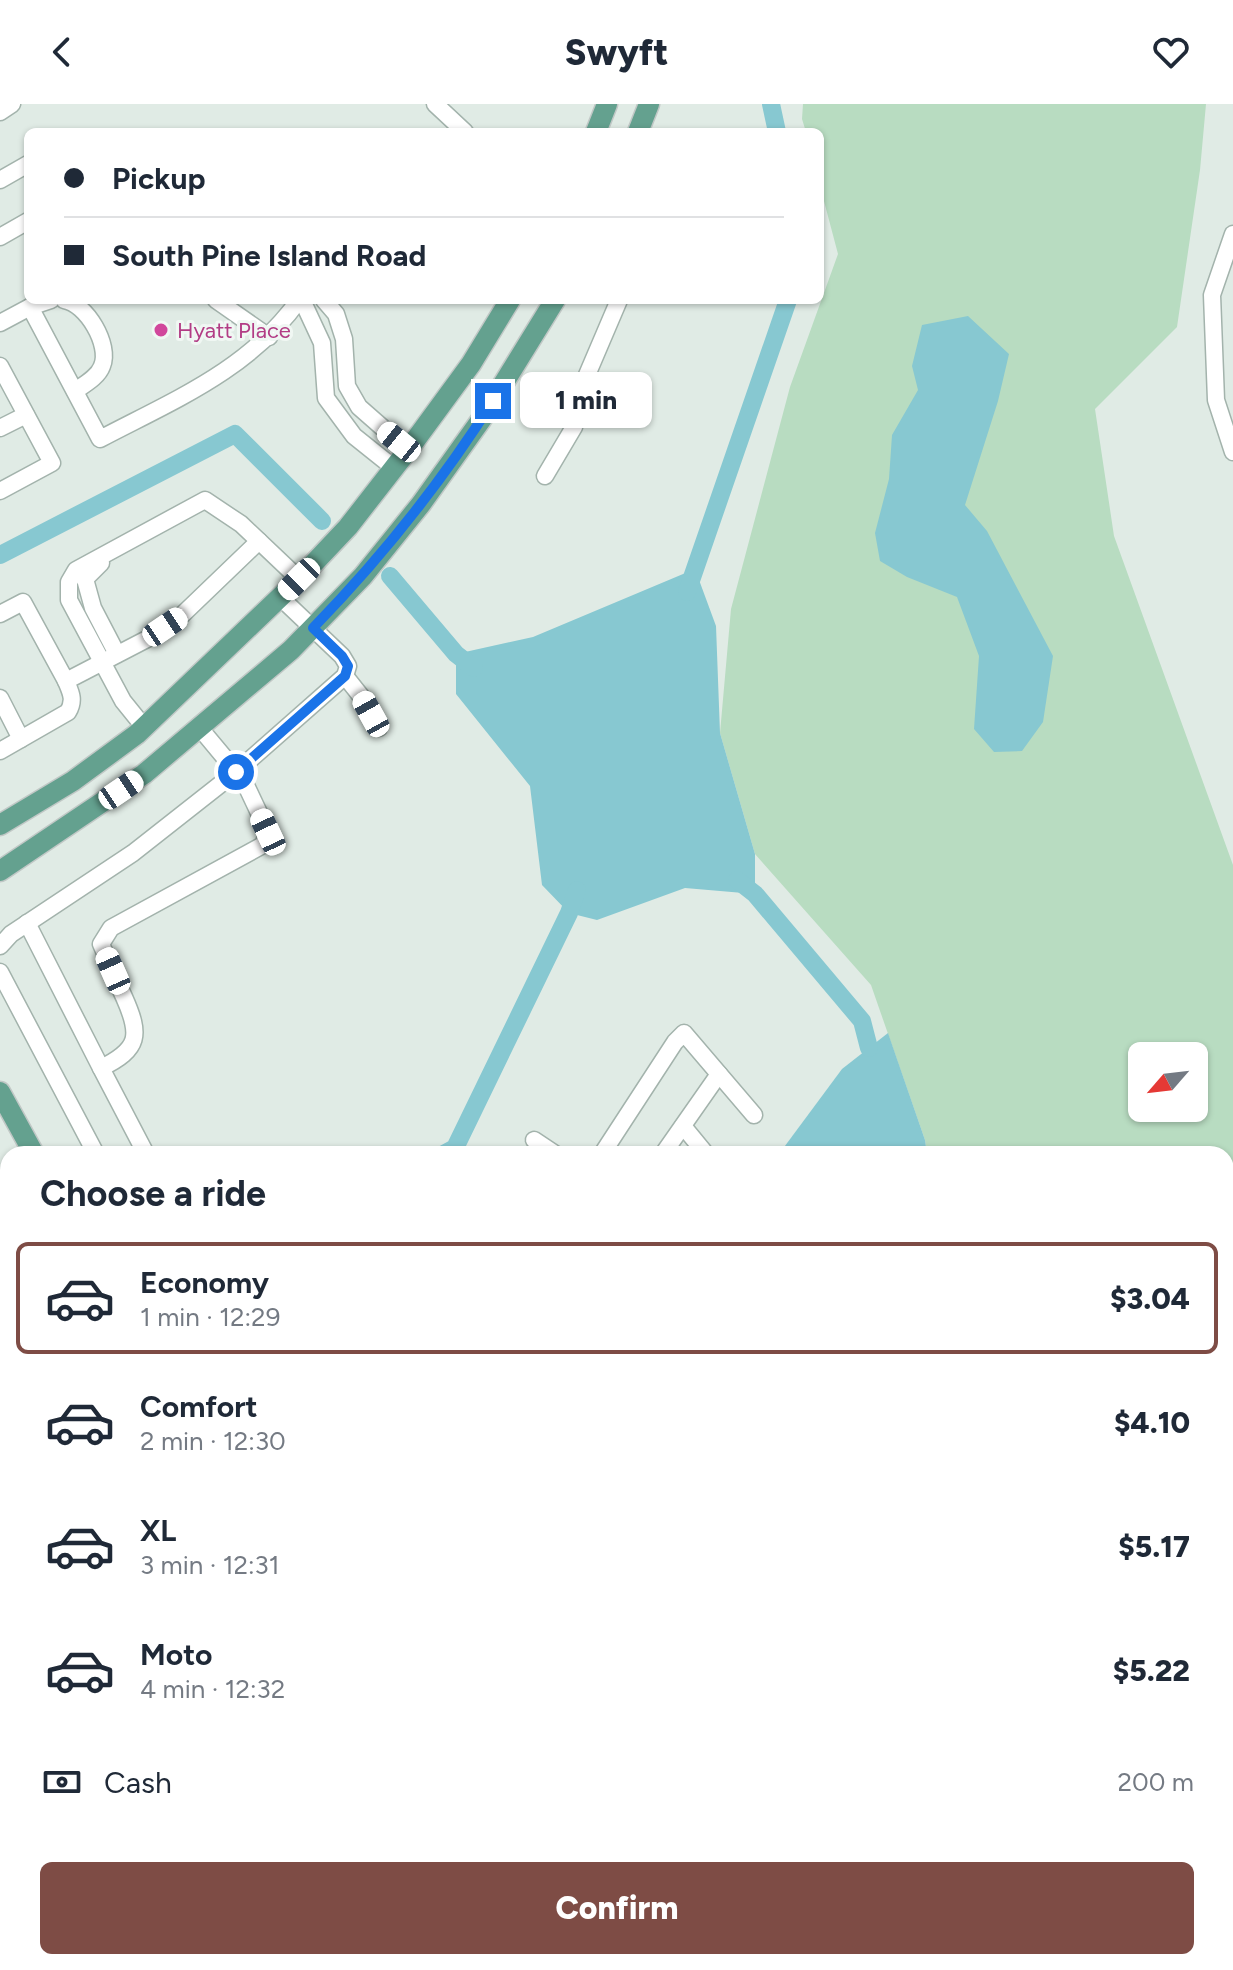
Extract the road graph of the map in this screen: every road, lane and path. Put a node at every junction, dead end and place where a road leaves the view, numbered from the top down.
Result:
1 (12, 104) edge
2 (435, 104) edge
3 (607, 104) edge
4 (649, 104) edge
5 (0, 112) edge
6 (461, 128) edge
7 (598, 128) edge
8 (640, 128) edge
9 (24, 166) edge
10 (0, 180) edge
11 (24, 223) edge
12 (1233, 234) edge
13 (0, 237) edge
14 (39, 304) edge
15 (74, 304) edge
16 (222, 304) edge
17 (297, 304) edge
18 (302, 304) edge
19 (327, 304) edge
20 (508, 304) edge
21 (553, 304) edge
22 (617, 304) edge
23 (30, 307) junction
24 (0, 323) edge
25 (269, 337) junction
26 (0, 368) edge
27 (75, 391) junction
28 (26, 415) junction
29 (0, 428) edge
30 (408, 450) junction
31 (1233, 452) edge
32 (394, 468) junction
33 (545, 476) dead end
34 (0, 491) edge
35 (259, 541) junction
36 (299, 579) junction
37 (281, 598) junction
38 (0, 614) edge
39 (313, 628) junction
40 (109, 658) junction
41 (345, 676) junction
42 (66, 681) junction
43 (0, 698) edge
44 (144, 727) junction
45 (199, 727) junction
46 (379, 728) dead end
47 (21, 739) junction
48 (0, 751) edge
49 (236, 772) junction
50 (0, 825) edge
51 (0, 871) edge
52 (27, 923) junction
53 (0, 946) edge
54 (0, 972) edge
55 (101, 1068) junction
56 (719, 1074) junction
57 (0, 1092) edge
58 (754, 1115) dead end
59 (683, 1126) junction
60 (534, 1140) dead end
61 (30, 1146) edge
62 (92, 1146) edge
63 (142, 1146) edge
64 (543, 1146) edge
65 (607, 1146) edge
66 (669, 1146) edge
67 (699, 1146) edge

1 - 5 street
2 - 6 street
3 - 7 main road
4 - 8 main road
9 - 10 street
11 - 13 street
12 - 31 street
14 - 23 street
15 - 27 street
16 - 25 street
17 - 25 street
18 - 32 street
19 - 30 street
20 - 30 main road
21 - 39 main road
22 - 33 street
23 - 24 street
23 - 27 street
25 - 27 street
26 - 28 street
28 - 29 street
28 - 34 street
30 - 32 main road
32 - 36 main road
35 - 36 street
35 - 40 street
35 - 40 street
36 - 37 main road
37 - 39 street
37 - 44 main road
38 - 42 street
39 - 41 street
39 - 45 main road
40 - 42 street
40 - 44 street
41 - 46 street
41 - 49 street
42 - 47 street
43 - 47 street
44 - 50 main road
45 - 49 street
45 - 51 main road
47 - 48 street
49 - 52 street
49 - 55 street
52 - 53 street
52 - 55 street
54 - 62 street
55 - 63 street
56 - 58 street
56 - 59 street
56 - 65 street
57 - 61 main road
59 - 66 street
59 - 67 street
60 - 64 street

